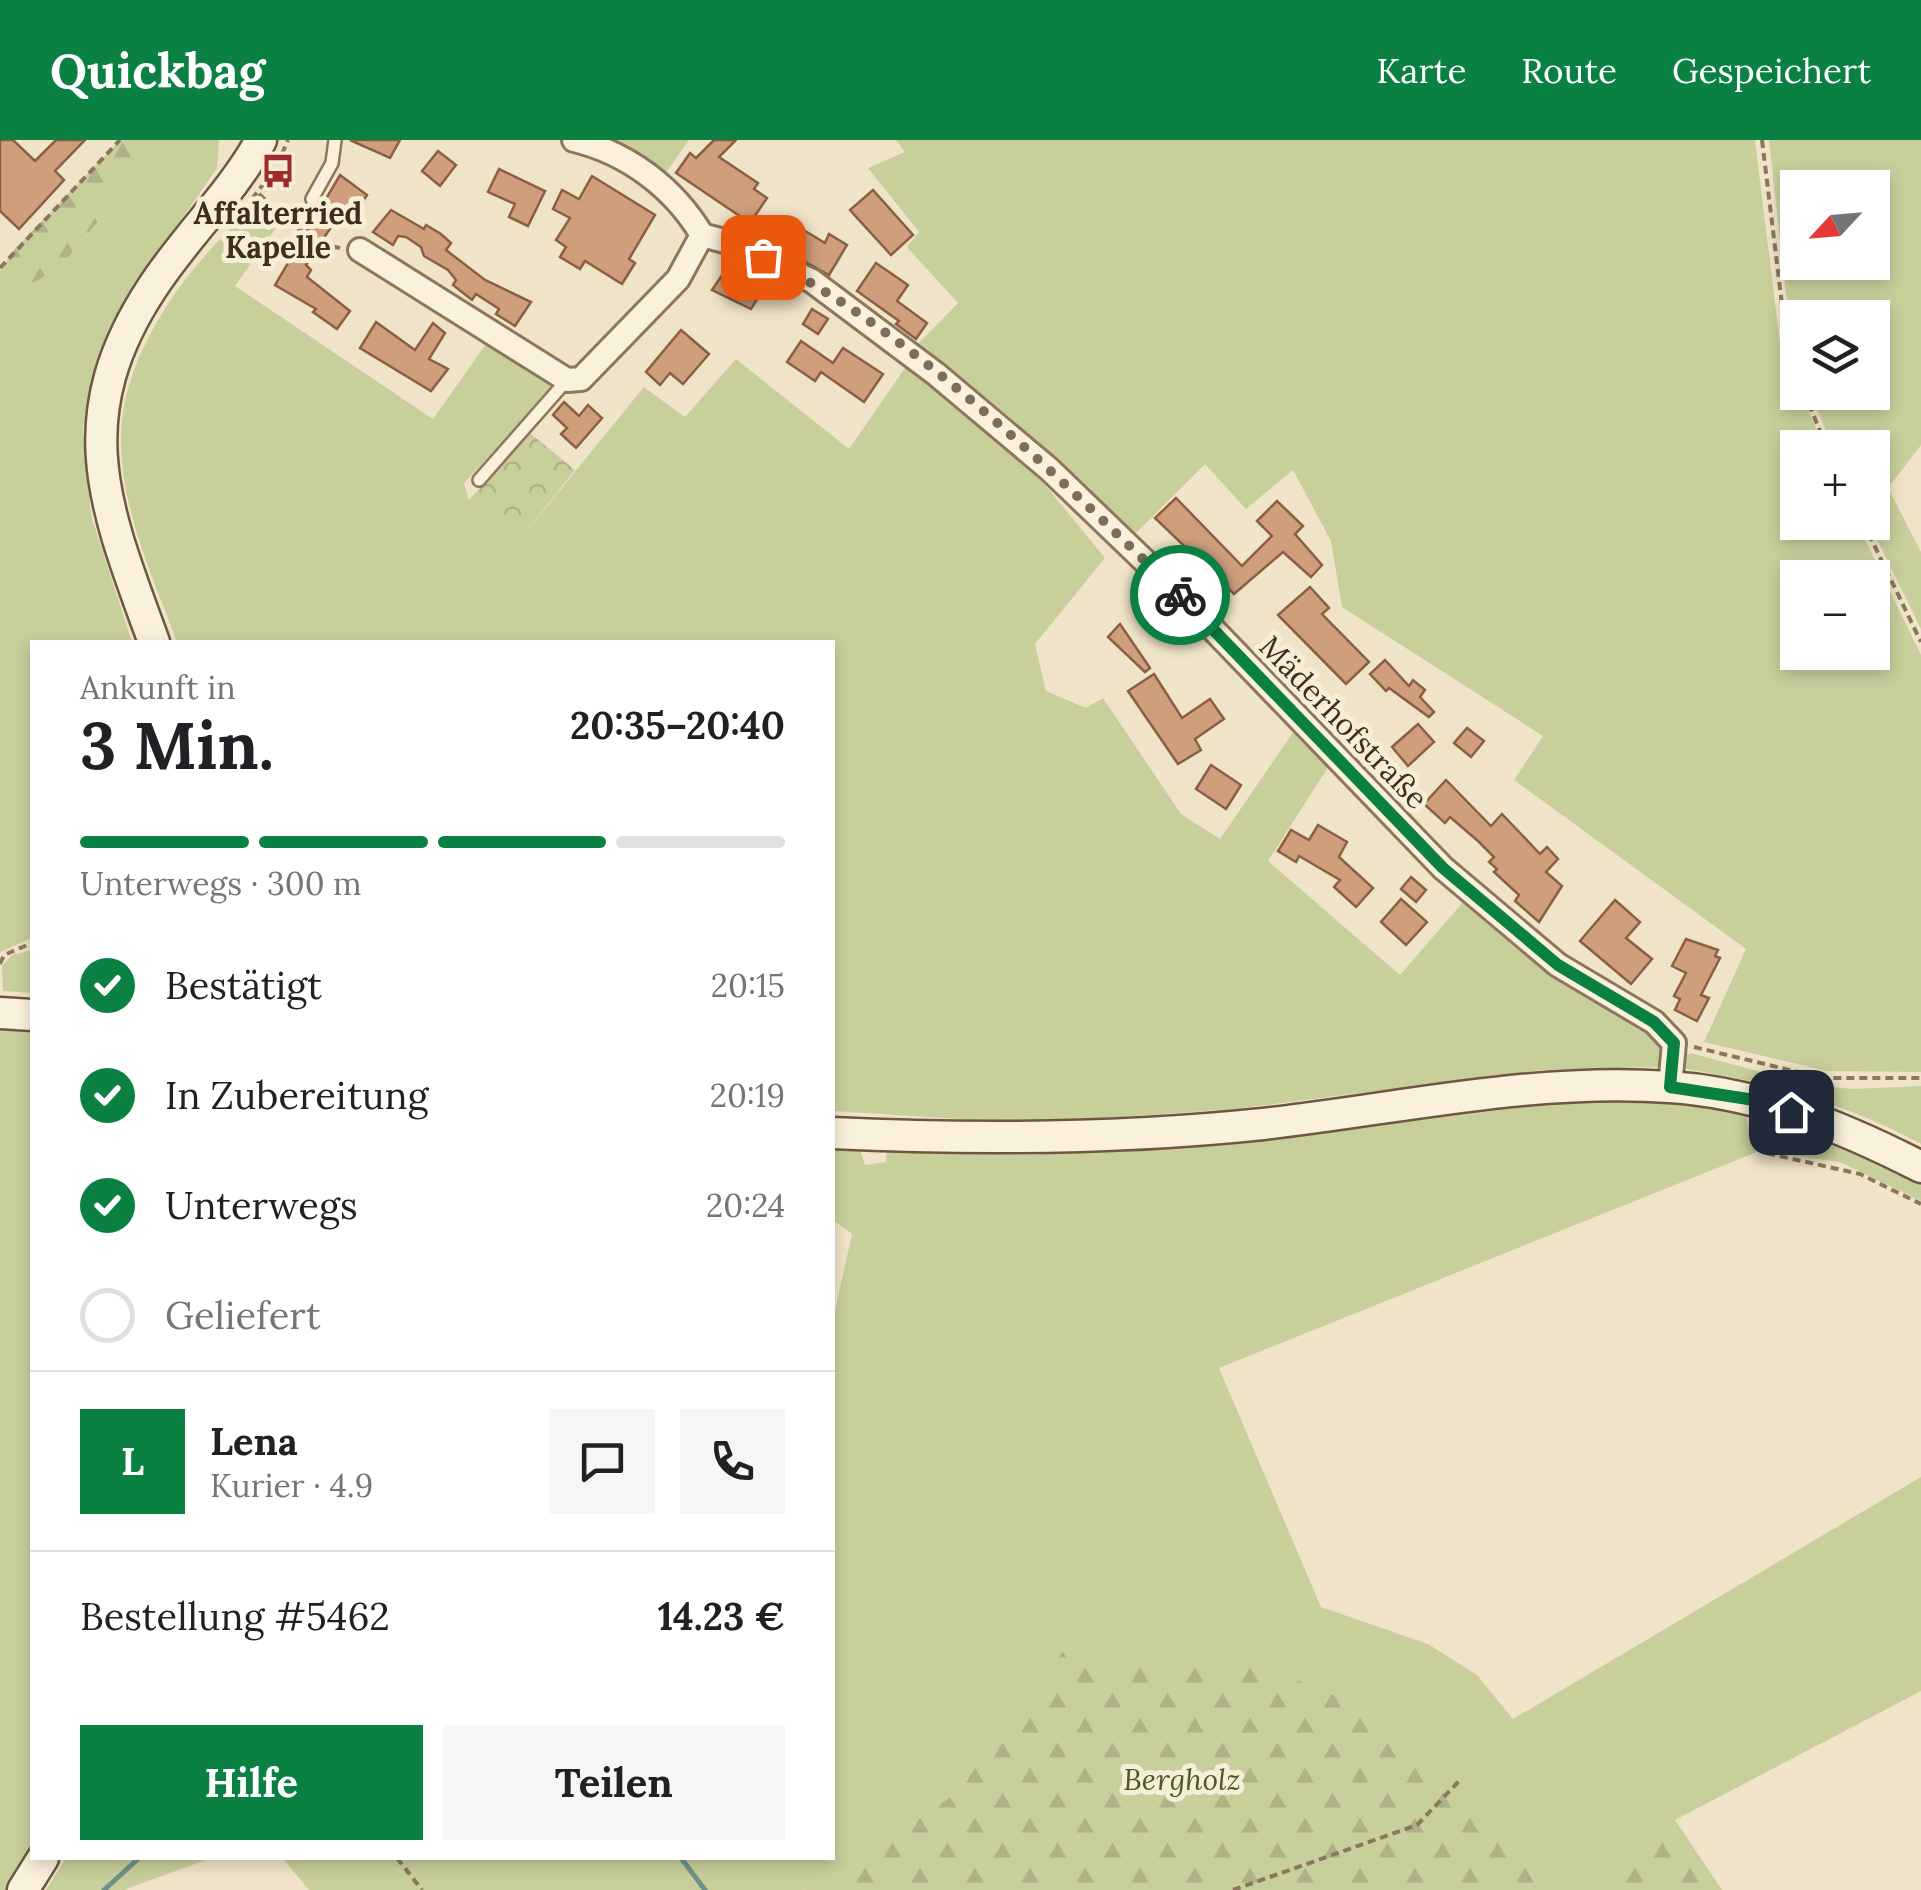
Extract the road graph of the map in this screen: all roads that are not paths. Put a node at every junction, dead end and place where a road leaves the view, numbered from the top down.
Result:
1 (334, 140) edge
2 (574, 140) edge
3 (604, 143) edge
4 (270, 150) edge
5 (312, 198) dead end
6 (702, 235) junction
7 (360, 250) road end
8 (567, 380) junction
9 (479, 480) dead end
10 (153, 640) edge
11 (0, 1013) edge
12 (30, 1015) edge
13 (1670, 1087) junction
14 (835, 1132) edge
15 (1921, 1167) edge
16 (43, 1860) edge
17 (23, 1890) edge

1 - 5 lane
2 - 3 street
3 - 6 street
4 - 10 street
6 - 8 street
6 - 13 street, Mäderhofstraße
7 - 8 street
8 - 9 lane
11 - 12 street
13 - 14 street
13 - 15 street
16 - 17 street

